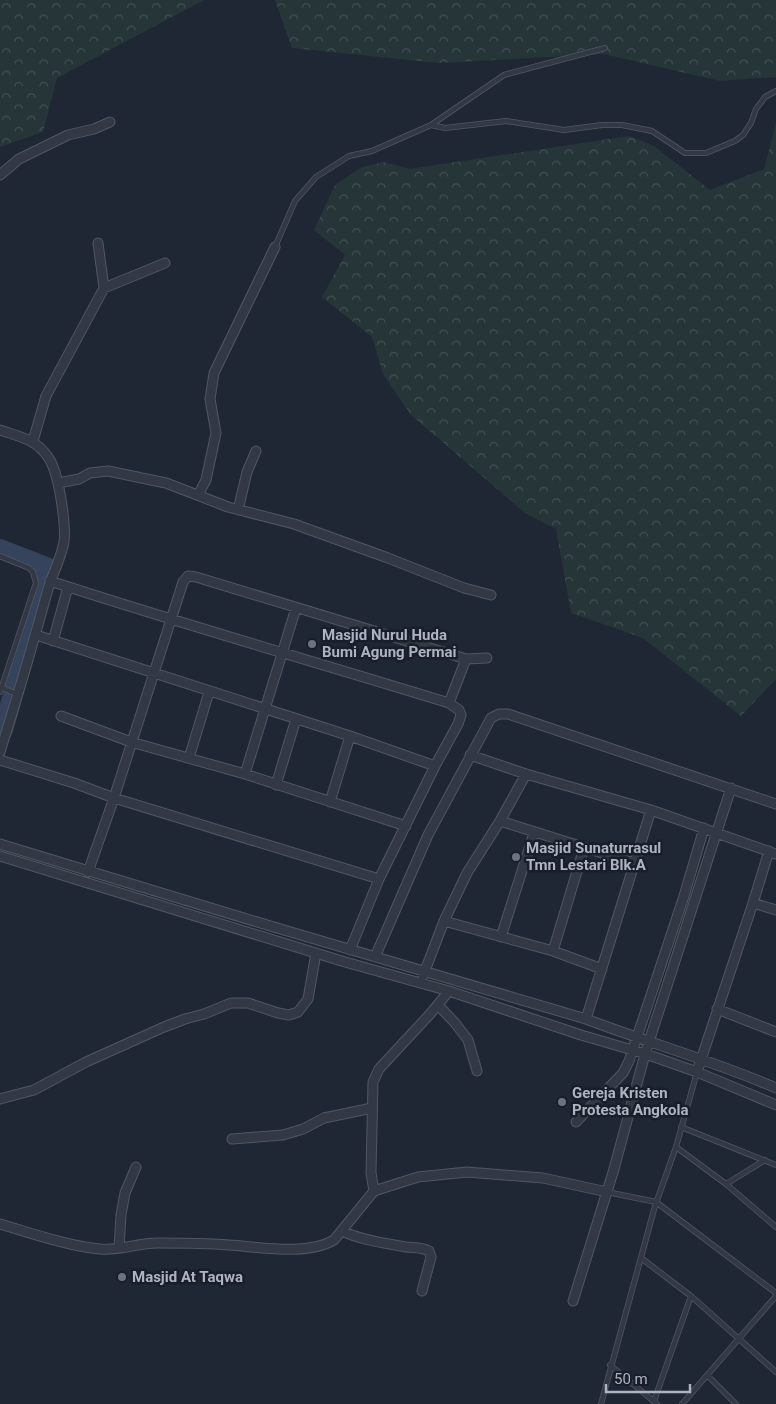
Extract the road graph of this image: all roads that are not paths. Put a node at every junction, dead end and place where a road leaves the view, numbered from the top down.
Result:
1 (605, 48) dead end
2 (776, 91) edge
3 (110, 122) dead end
4 (431, 125) junction
5 (0, 175) edge
6 (98, 243) dead end
7 (276, 247) joint
8 (165, 263) dead end
9 (104, 288) junction
10 (0, 430) edge
11 (33, 441) junction
12 (256, 451) dead end
13 (58, 483) junction
14 (198, 495) junction
15 (238, 510) junction
16 (0, 556) edge
17 (50, 581) junction
18 (68, 587) junction
19 (490, 595) dead end
20 (296, 608) junction
21 (171, 620) junction
22 (36, 635) junction
23 (53, 641) junction
24 (283, 652) junction
25 (487, 658) dead end
26 (466, 659) junction
27 (155, 674) junction
28 (0, 689) edge
29 (14, 692) junction
30 (209, 692) junction
31 (449, 703) junction
32 (264, 709) junction
33 (61, 716) dead end
34 (296, 719) junction
35 (350, 736) junction
36 (131, 742) junction
37 (0, 752) edge
38 (470, 755) junction
39 (188, 758) junction
40 (0, 760) edge
41 (435, 766) junction
42 (244, 774) junction
43 (526, 774) junction
44 (276, 785) junction
45 (731, 788) junction
46 (114, 798) junction
47 (330, 802) junction
48 (776, 804) edge
49 (650, 810) junction
50 (500, 821) junction
51 (406, 826) junction
52 (704, 828) junction
53 (534, 833) junction
54 (717, 833) junction
55 (0, 844) edge
56 (584, 848) junction
57 (772, 852) edge
58 (0, 856) edge
59 (634, 863) junction
60 (88, 872) junction
61 (379, 878) junction
62 (754, 903) junction
63 (776, 910) edge
64 (444, 921) junction
65 (501, 937) junction
66 (350, 950) junction
67 (553, 951) junction
68 (316, 953) junction
69 (375, 958) junction
70 (602, 969) junction
71 (424, 971) junction
72 (420, 984) junction
73 (449, 991) junction
74 (438, 1005) junction
75 (717, 1009) junction
76 (586, 1019) junction
77 (775, 1030) edge
78 (636, 1038) junction
79 (650, 1042) junction
80 (632, 1050) junction
81 (646, 1054) junction
82 (701, 1058) junction
83 (478, 1072) dead end
84 (697, 1072) junction
85 (776, 1088) edge
86 (0, 1099) edge
87 (776, 1105) edge
88 (372, 1108) junction
89 (576, 1122) dead end
90 (681, 1127) junction
91 (232, 1139) dead end
92 (676, 1147) junction
93 (765, 1160) junction
94 (776, 1165) edge
95 (136, 1166) dead end
96 (726, 1184) junction
97 (374, 1191) junction
98 (607, 1192) junction
99 (656, 1202) junction
100 (0, 1224) edge
101 (776, 1227) edge
102 (342, 1231) junction
103 (119, 1248) junction
104 (641, 1258) junction
105 (422, 1290) dead end
106 (776, 1295) edge
107 (691, 1296) junction
108 (573, 1301) dead end
109 (739, 1339) junction
110 (610, 1365) junction
111 (776, 1372) edge
112 (707, 1375) junction
113 (655, 1402) edge
114 (601, 1404) edge
115 (682, 1404) edge
116 (736, 1404) edge

1 - 4 lane
2 - 4 lane
3 - 5 street
4 - 7 lane
6 - 9 street
7 - 14 street
8 - 9 street
9 - 11 street
10 - 11 street
11 - 13 street
12 - 15 street
13 - 14 street
13 - 17 street
14 - 15 street
15 - 19 street
16 - 28 lane
17 - 18 street
17 - 22 street
18 - 21 street
18 - 23 street
20 - 21 street
20 - 24 street
20 - 26 street
21 - 24 street
21 - 27 street
22 - 23 street
22 - 29 street
23 - 27 street
24 - 31 street
24 - 32 street
25 - 26 street
26 - 31 street
27 - 30 street
27 - 36 street
28 - 29 lane
29 - 37 street
30 - 32 street
30 - 39 street
31 - 41 street
32 - 34 street
32 - 42 street
33 - 36 street
34 - 35 street
34 - 44 street
35 - 41 street
35 - 47 street
36 - 39 street
36 - 46 street
38 - 43 street
38 - 45 street
38 - 69 street
39 - 42 street
40 - 46 street
41 - 51 street
42 - 44 street
43 - 49 street
43 - 50 street
44 - 47 street
45 - 48 street
45 - 54 street
46 - 60 street
46 - 61 street
47 - 51 street
49 - 52 street
49 - 59 street
50 - 53 street
50 - 64 street
51 - 61 street
52 - 54 street
52 - 78 street
53 - 56 street
53 - 65 street
54 - 57 street
54 - 79 street
55 - 60 street
56 - 59 street
56 - 67 street
57 - 62 street
58 - 68 street
59 - 70 street
60 - 66 street
61 - 66 street
62 - 63 street
62 - 75 street
64 - 65 street
64 - 71 street
65 - 67 street
66 - 69 street
67 - 70 street
68 - 72 street
68 - 86 street
69 - 71 street
70 - 76 street
71 - 72 street
71 - 76 street
72 - 73 street
73 - 74 street
73 - 80 street
74 - 83 street
74 - 88 street
75 - 77 street
75 - 82 street
76 - 78 street
78 - 79 street
78 - 80 street
79 - 81 street
79 - 82 street
80 - 81 street
80 - 89 street
81 - 84 street
81 - 98 street
82 - 84 street
82 - 85 street
84 - 87 street
84 - 90 lane
88 - 91 street
88 - 97 street
90 - 92 lane
90 - 93 lane
92 - 96 lane
92 - 99 lane
93 - 94 lane
93 - 96 lane
95 - 103 street
96 - 101 lane
97 - 98 street
97 - 102 street
98 - 99 lane
98 - 108 street
99 - 104 lane
99 - 106 lane
100 - 103 street
102 - 103 street
102 - 105 street
104 - 107 lane
104 - 110 lane
106 - 109 lane
107 - 109 lane
107 - 113 lane
109 - 111 lane
109 - 112 lane
110 - 113 lane
110 - 114 lane
112 - 115 lane
112 - 116 lane

